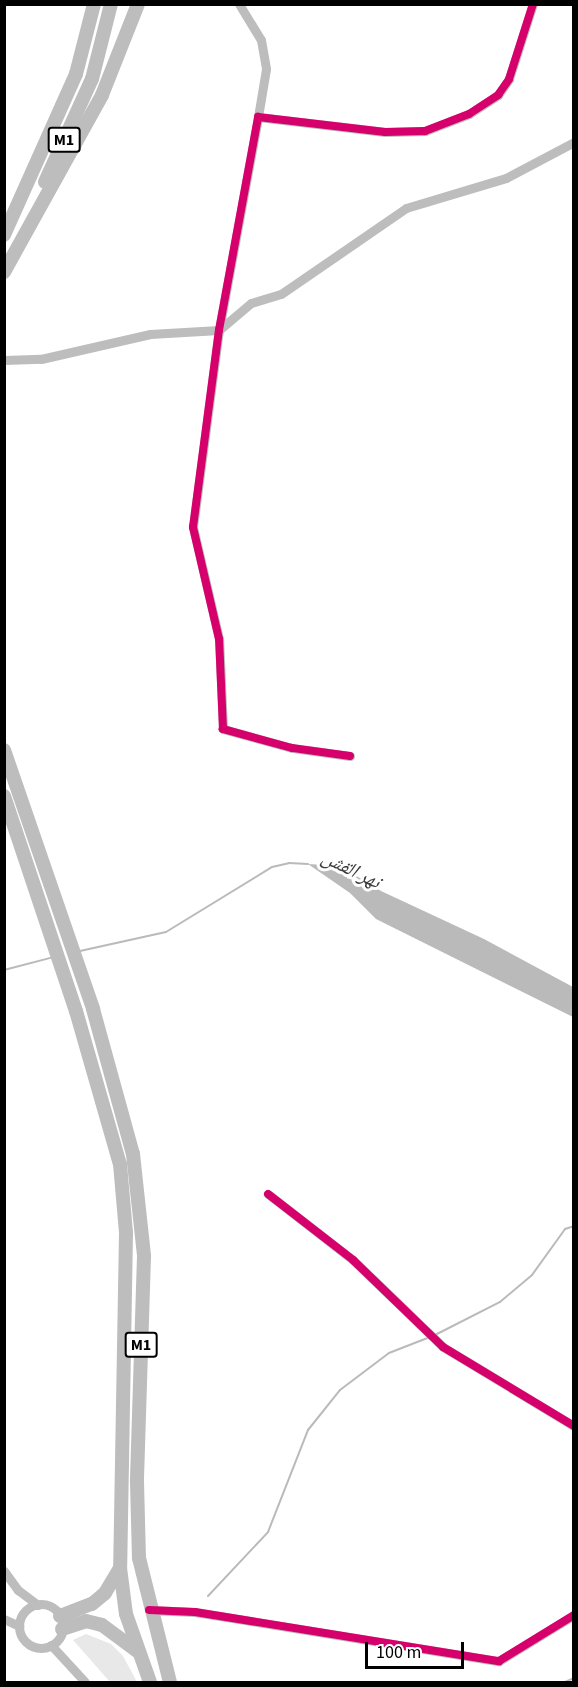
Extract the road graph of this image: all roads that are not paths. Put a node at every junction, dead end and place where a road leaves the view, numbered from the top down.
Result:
1 (94, 4) edge
2 (111, 4) edge
3 (138, 4) edge
4 (239, 4) edge
5 (533, 4) edge
6 (258, 117) junction
7 (573, 142) edge
8 (4, 235) edge
9 (4, 272) edge
10 (219, 330) junction
11 (4, 360) edge
12 (4, 750) edge
13 (350, 756) dead end
14 (4, 796) edge
15 (268, 1194) dead end
16 (573, 1426) edge
17 (120, 1568) junction
18 (4, 1571) edge
19 (38, 1605) junction
20 (149, 1610) junction
21 (573, 1615) edge
22 (4, 1618) edge
23 (61, 1622) junction
24 (19, 1626) junction
25 (51, 1645) junction
26 (138, 1652) junction
27 (85, 1683) edge
28 (150, 1683) edge
29 (170, 1683) edge

1 - 8 highway, M1
2 - 9 highway, M1
3 - 9 highway
4 - 6 street
5 - 6 street
6 - 10 street
7 - 10 street
10 - 11 street
10 - 13 street
12 - 20 highway, M1
14 - 17 highway, M1
15 - 16 street
17 - 23 highway
17 - 26 highway, M1
18 - 19 street
19 - 23 street
19 - 24 street
20 - 21 street
20 - 29 highway, M1
22 - 24 street
23 - 25 street
23 - 26 highway
24 - 25 street
25 - 27 street
26 - 28 highway, M1

